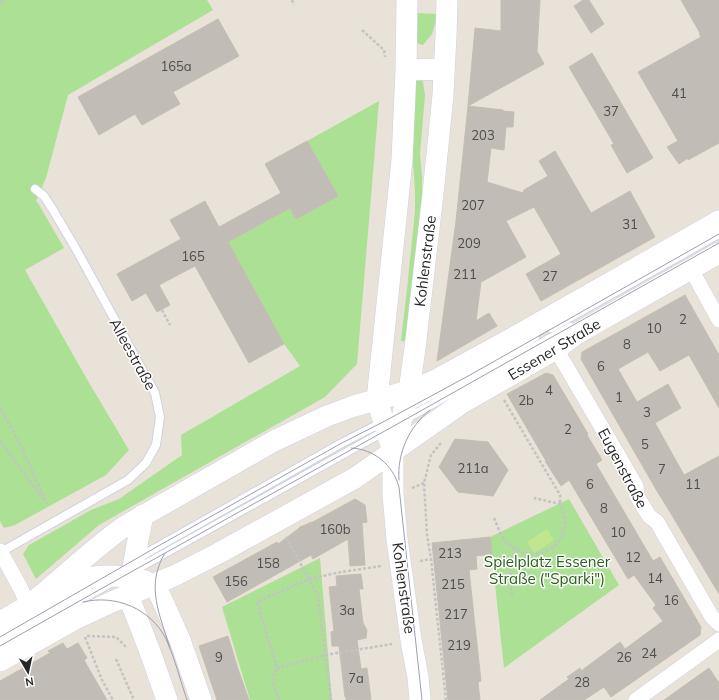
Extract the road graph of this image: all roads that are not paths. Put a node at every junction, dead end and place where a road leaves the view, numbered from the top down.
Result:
1 (407, 0) edge
2 (447, 0) edge
3 (444, 69) junction
4 (406, 70) junction
5 (35, 189) dead end
6 (719, 221) edge
7 (719, 234) edge
8 (719, 253) edge
9 (691, 269) junction
10 (656, 289) junction
11 (631, 292) dead end
12 (719, 320) edge
13 (576, 323) dead end
14 (556, 349) junction
15 (377, 400) junction
16 (395, 416) junction
17 (393, 452) junction
18 (143, 515) junction
19 (0, 552) edge
20 (125, 573) junction
21 (155, 584) junction
22 (28, 606) junction
23 (0, 622) edge
24 (719, 624) edge
25 (0, 637) edge
26 (719, 640) edge
27 (0, 646) edge
28 (0, 661) edge
29 (167, 700) edge
30 (201, 700) edge
31 (420, 700) edge
32 (636, 700) edge

1 - 4 main road
2 - 3 main road, Kohlenstraße
3 - 4 main road
3 - 16 main road, Kohlenstraße
4 - 15 main road
5 - 19 lane, Alleestraße
6 - 16 main road, Essener Straße
7 - 16 lane
8 - 9 main road, Essener Straße
9 - 10 main road, Essener Straße
9 - 12 street
10 - 11 lane
10 - 14 main road, Essener Straße
13 - 16 lane
14 - 17 main road, Essener Straße
14 - 24 street, Eugenstraße
15 - 16 main road
15 - 16 main road
15 - 18 main road
16 - 17 main road, Kohlenstraße
16 - 20 lane
16 - 20 lane
17 - 21 main road
17 - 31 main road, Kohlenstraße
18 - 20 main road
18 - 22 main road
19 - 22 street
20 - 21 main road
20 - 22 main road
20 - 25 lane
20 - 27 lane
20 - 28 main road
20 - 29 main road
21 - 30 main road
22 - 23 main road
26 - 32 street

